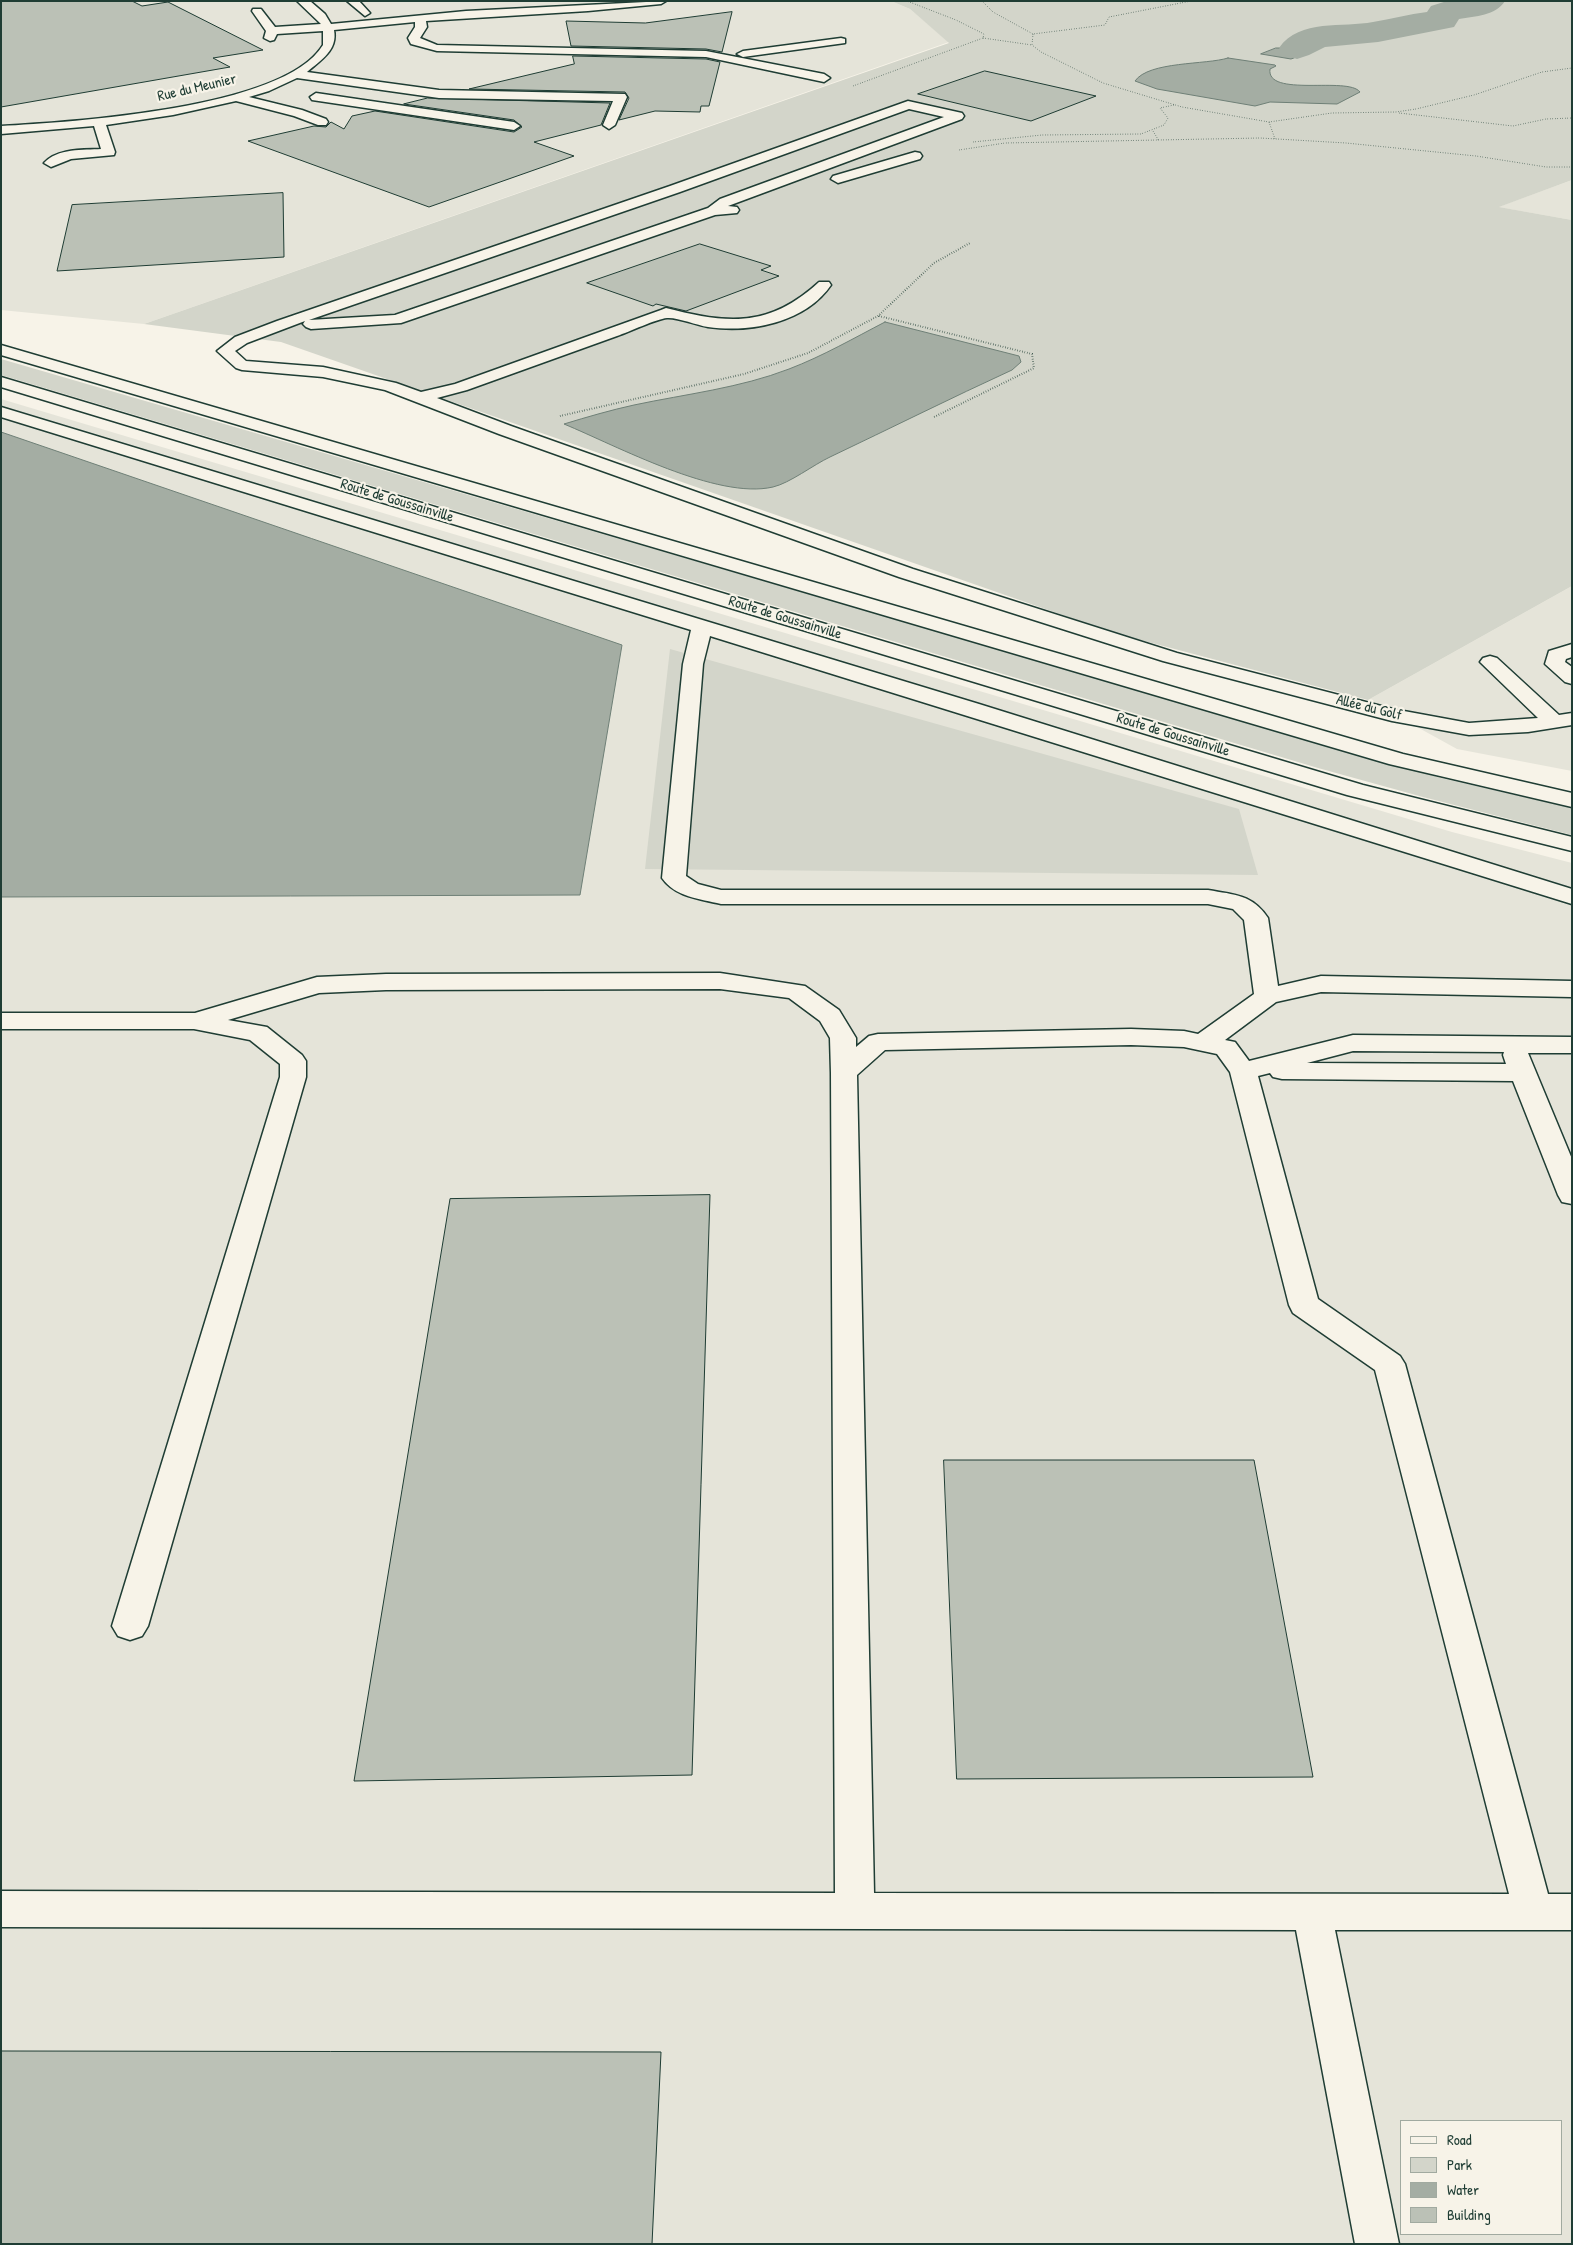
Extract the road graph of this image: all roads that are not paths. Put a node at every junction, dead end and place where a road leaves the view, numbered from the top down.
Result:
1 (302, 1) edge
2 (352, 1) edge
3 (660, 1) edge
4 (257, 11) dead end
5 (365, 13) dead end
6 (420, 19) junction
7 (330, 28) junction
8 (840, 41) dead end
9 (725, 57) junction
10 (295, 74) junction
11 (824, 78) dead end
12 (514, 95) junction
13 (568, 96) junction
14 (234, 97) junction
15 (316, 97) dead end
16 (334, 100) junction
17 (507, 108) dead end
18 (561, 110) dead end
19 (298, 113) junction
20 (99, 122) junction
21 (322, 122) dead end
22 (609, 125) dead end
23 (514, 126) dead end
24 (1, 130) edge
25 (915, 156) road end
26 (51, 163) dead end
27 (829, 181) dead end
28 (791, 192) dead end
29 (713, 211) junction
30 (824, 285) dead end
31 (282, 324) junction
32 (1, 350) edge
33 (1, 382) edge
34 (421, 397) junction
35 (1, 412) edge
36 (702, 627) junction
37 (1572, 650) edge
38 (1490, 662) dead end
39 (1572, 678) edge
40 (1563, 721) edge
41 (1572, 800) edge
42 (1572, 844) edge
43 (1572, 897) edge
44 (1572, 989) edge
45 (1266, 996) junction
46 (1, 1022) edge
47 (196, 1022) junction
48 (1203, 1043) junction
49 (1512, 1045) junction
50 (1572, 1045) edge
51 (1243, 1071) junction
52 (844, 1073) junction
53 (1523, 1073) junction
54 (1572, 1195) edge
55 (130, 1626) dead end
56 (1, 1909) edge
57 (855, 1910) junction
58 (1312, 1911) junction
59 (1533, 1912) junction
60 (1572, 1912) edge
61 (1377, 2244) edge

1 - 7 street
2 - 5 street
3 - 6 street
4 - 7 street
6 - 7 street
6 - 9 street
7 - 10 street, Rue du Meunier
8 - 9 street
9 - 11 street
10 - 12 street
10 - 14 street, Rue du Meunier
12 - 13 street
12 - 17 street
13 - 18 street
13 - 22 street
14 - 19 street
14 - 20 street, Rue du Meunier
15 - 16 street
16 - 19 street
16 - 23 street
19 - 21 street
20 - 24 street, Rue du Meunier
20 - 26 street
25 - 27 street
28 - 29 street
29 - 31 street
29 - 31 street
30 - 34 street
31 - 34 street, Allée du Golf
32 - 41 street, Route de Goussainville
33 - 42 street, Route de Goussainville
34 - 40 street, Allée du Golf
35 - 36 street
36 - 43 street
36 - 45 street
37 - 39 street
38 - 40 street
44 - 45 street
45 - 48 street
46 - 47 street
47 - 52 street
47 - 55 street
48 - 51 street
48 - 52 street
49 - 50 street
49 - 51 street
49 - 53 street
51 - 53 street
51 - 59 street
52 - 57 street
53 - 54 street
56 - 57 street
57 - 58 street
58 - 59 street
58 - 61 street
59 - 60 street

